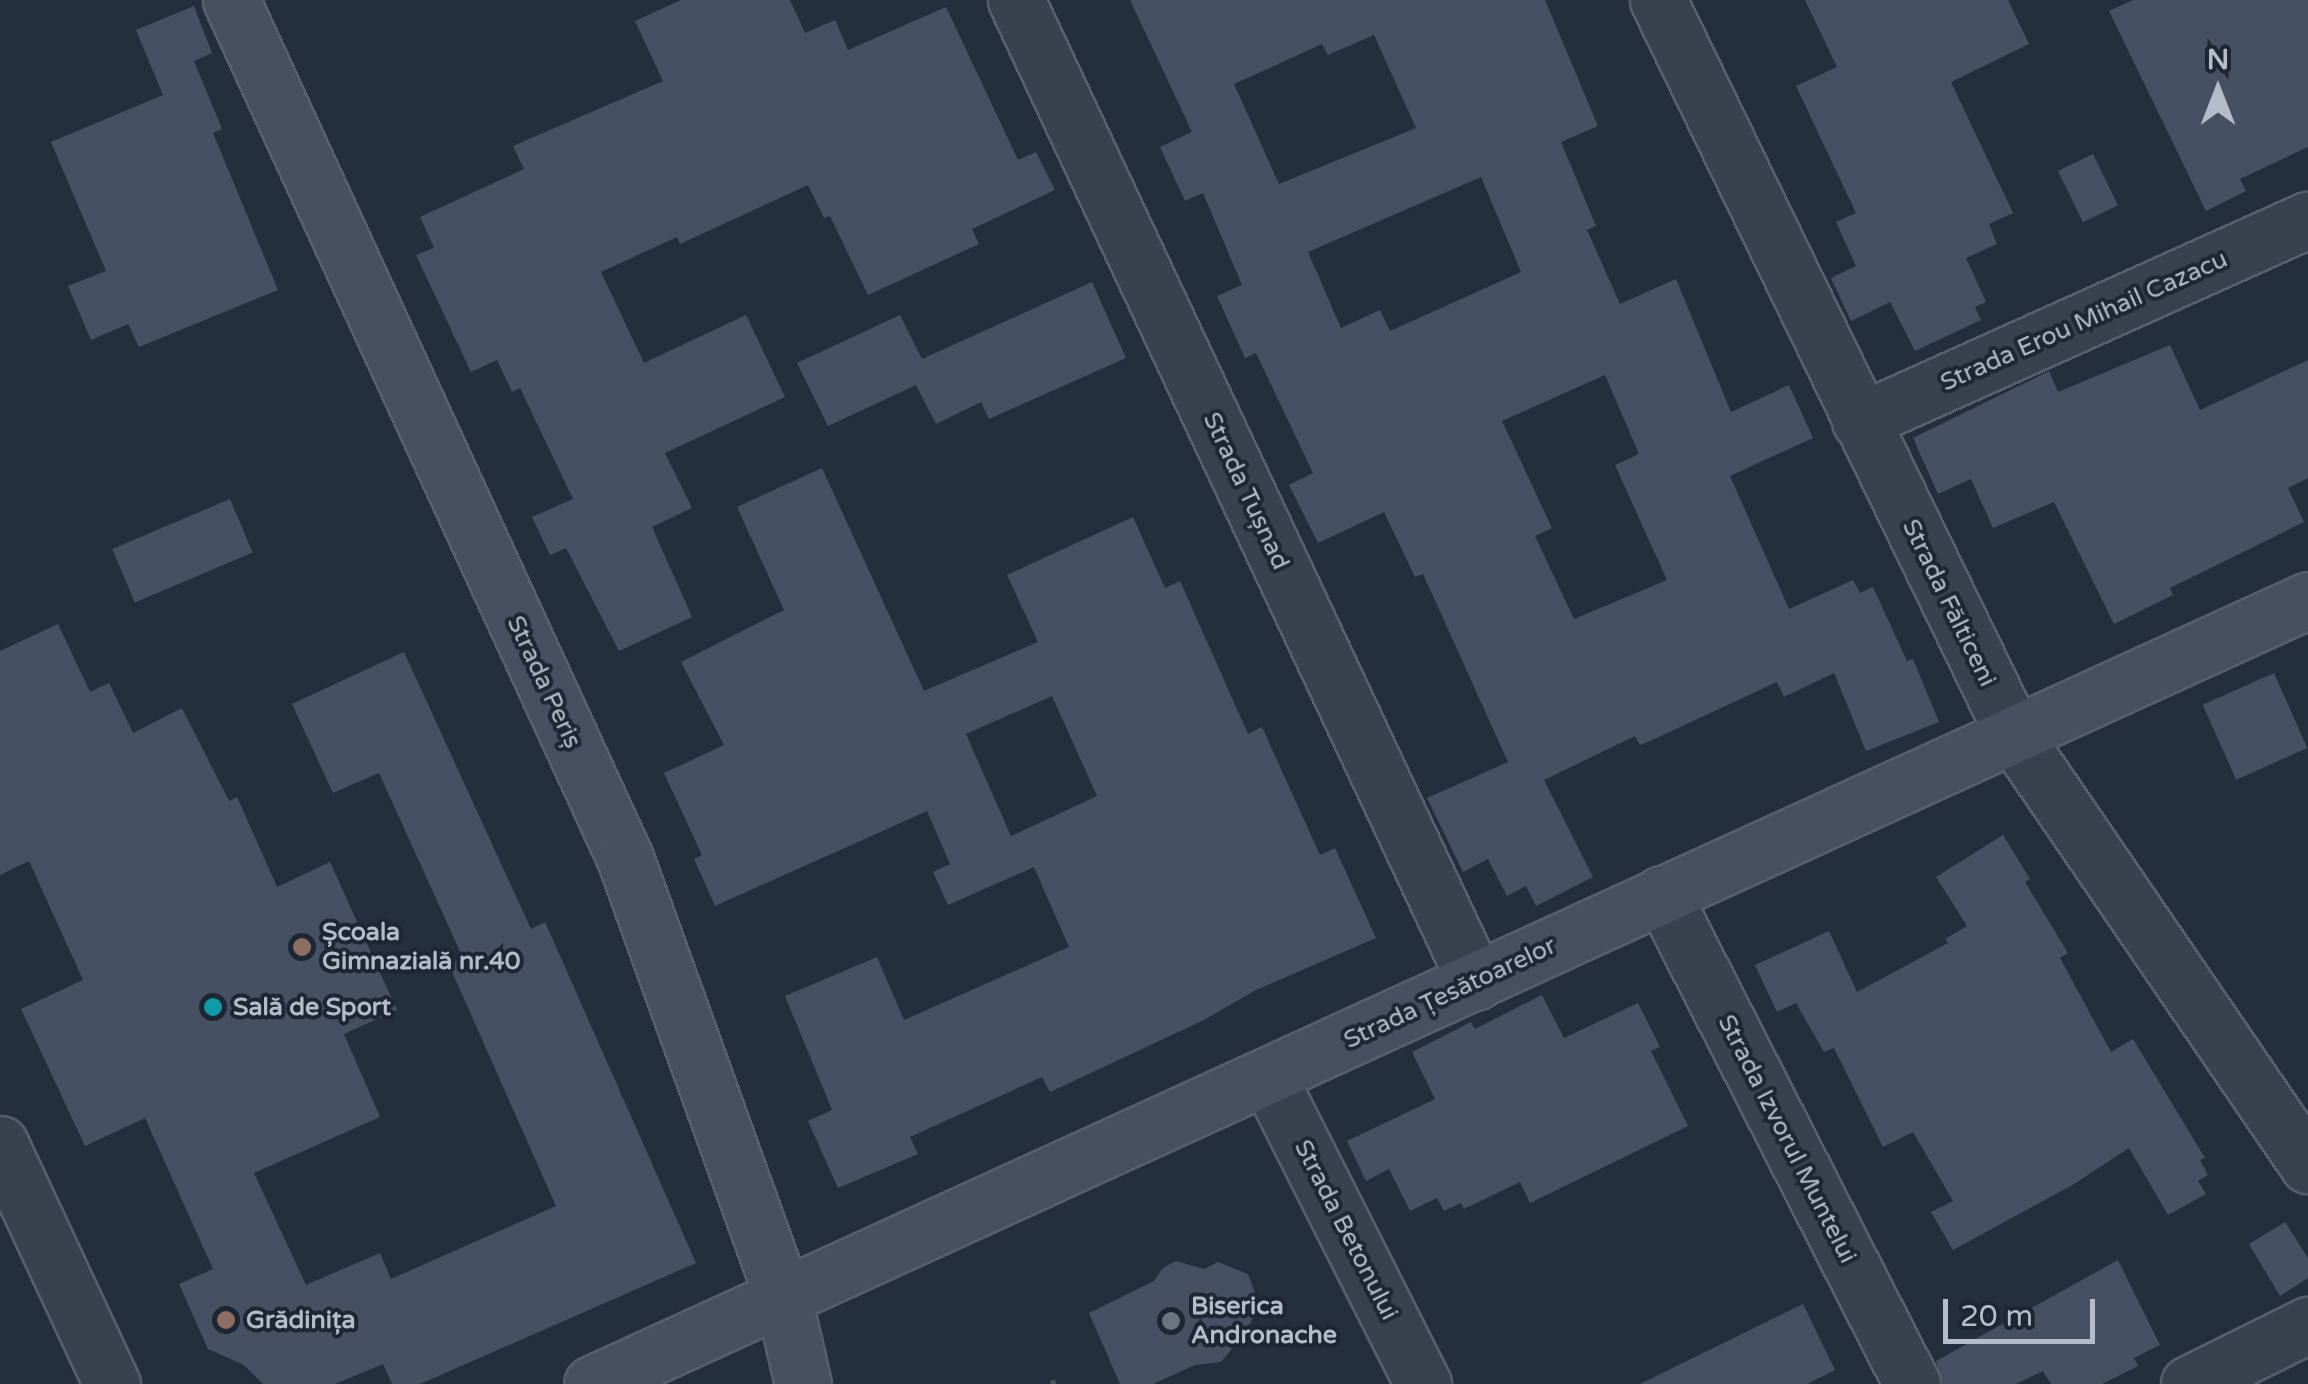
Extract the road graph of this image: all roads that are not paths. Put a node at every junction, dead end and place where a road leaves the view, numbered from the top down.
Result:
1 (231, 0) edge
2 (1016, 0) edge
3 (1670, 4) edge
4 (2308, 220) edge
5 (1860, 421) junction
6 (2308, 600) edge
7 (2015, 737) junction
8 (1662, 894) junction
9 (1476, 982) junction
10 (1268, 1077) junction
11 (0, 1144) edge
12 (2308, 1166) edge
13 (783, 1297) junction
14 (2308, 1325) edge
15 (112, 1384) edge
16 (592, 1384) edge
17 (803, 1384) edge
18 (1424, 1384) edge
19 (1912, 1384) edge
20 (2188, 1384) edge

1 - 13 street, Strada Periș
2 - 9 street, Strada Tușnad
3 - 5 street, Strada Fălticeni
4 - 5 street, Strada Erou Mihail Cazacu
5 - 7 street, Strada Fălticeni
6 - 7 street, Strada Țesătoarelor
7 - 8 street, Strada Țesătoarelor
7 - 12 street, Strada Fălticeni
8 - 9 street, Strada Țesătoarelor
8 - 19 street, Strada Izvorul Muntelui
9 - 10 street, Strada Țesătoarelor
10 - 13 street, Strada Țesătoarelor
10 - 18 street, Strada Betonului
11 - 15 street
13 - 16 street, Strada Țesătoarelor
13 - 17 street, Strada Periș
14 - 20 street

